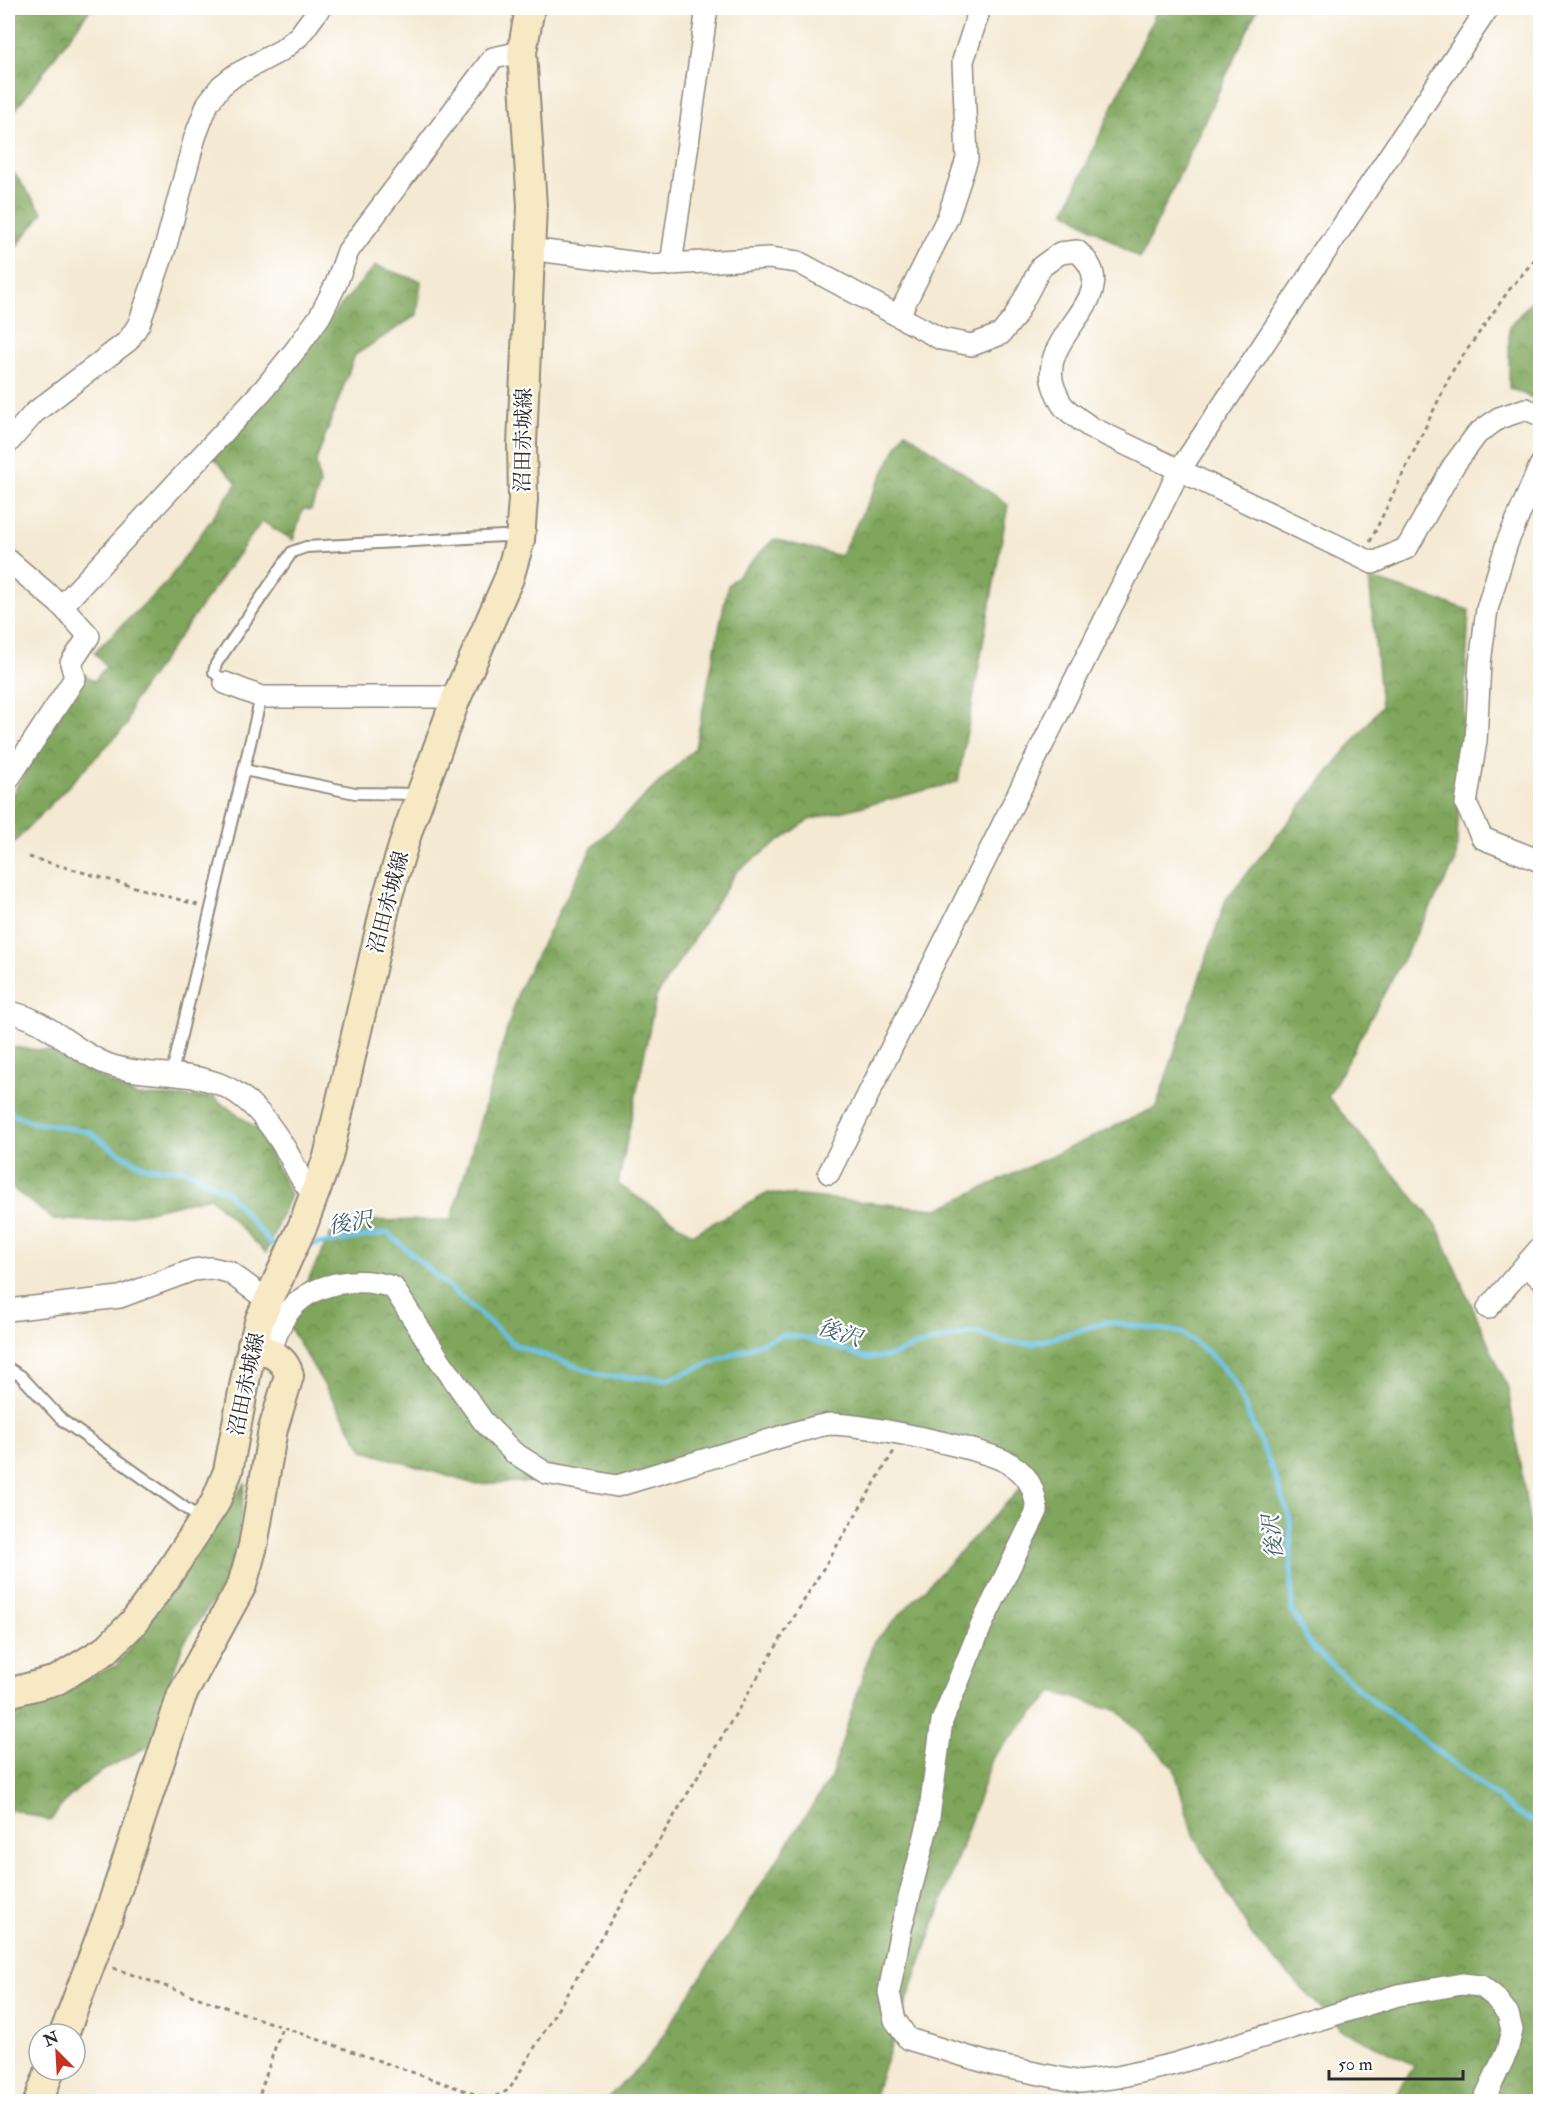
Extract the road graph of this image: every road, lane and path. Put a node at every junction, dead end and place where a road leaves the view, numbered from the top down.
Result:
1 (320, 8) edge
2 (530, 8) edge
3 (707, 8) edge
4 (980, 8) edge
5 (1488, 8) edge
6 (522, 51) junction
7 (529, 249) junction
8 (1540, 253) edge
9 (671, 265) junction
10 (899, 315) junction
11 (1540, 415) edge
12 (8, 443) edge
13 (1540, 466) edge
14 (1179, 471) junction
15 (520, 540) junction
16 (1362, 558) junction
17 (8, 560) edge
18 (62, 606) junction
19 (225, 683) joint
20 (261, 697) junction
21 (455, 701) junction
22 (244, 770) junction
23 (8, 780) edge
24 (421, 794) junction
25 (29, 857) dead end
26 (1540, 861) edge
27 (211, 909) junction
28 (8, 1012) edge
29 (172, 1073) junction
30 (829, 1173) dead end
31 (315, 1195) junction
32 (1540, 1248) edge
33 (1533, 1272) edge
34 (275, 1291) junction
35 (1488, 1308) dead end
36 (8, 1310) edge
37 (261, 1348) junction
38 (8, 1368) edge
39 (904, 1434) junction
40 (203, 1521) junction
41 (8, 1693) edge
42 (92, 1960) junction
43 (69, 2022) edge
44 (282, 2027) junction
45 (46, 2082) edge
46 (488, 2100) edge
47 (38, 2102) edge
48 (257, 2102) edge
49 (1483, 2102) edge

1 - 12 street
2 - 6 main road, 沼田赤城線
3 - 9 street
4 - 10 street
5 - 14 street
6 - 7 main road, 沼田赤城線
6 - 18 street
7 - 9 street
7 - 15 main road, 沼田赤城線
8 - 16 path
9 - 10 street
10 - 14 street
11 - 16 street
13 - 26 street
14 - 16 street
14 - 30 street
15 - 19 lane
15 - 21 main road, 沼田赤城線
17 - 18 street
18 - 23 street
19 - 20 street
20 - 21 street
20 - 22 lane
21 - 24 main road, 沼田赤城線
22 - 24 lane
22 - 27 lane
24 - 31 main road, 沼田赤城線
25 - 27 path
27 - 29 lane
28 - 29 street
29 - 31 street
31 - 34 main road, 沼田赤城線
32 - 33 street
33 - 35 street
34 - 36 street
34 - 37 main road, 沼田赤城線
37 - 39 street
37 - 40 main road, 沼田赤城線
37 - 42 main road
38 - 40 lane
39 - 46 path
39 - 49 street
40 - 41 main road, 沼田赤城線
42 - 43 main road
42 - 44 path
44 - 46 path
44 - 48 path
45 - 47 main road

